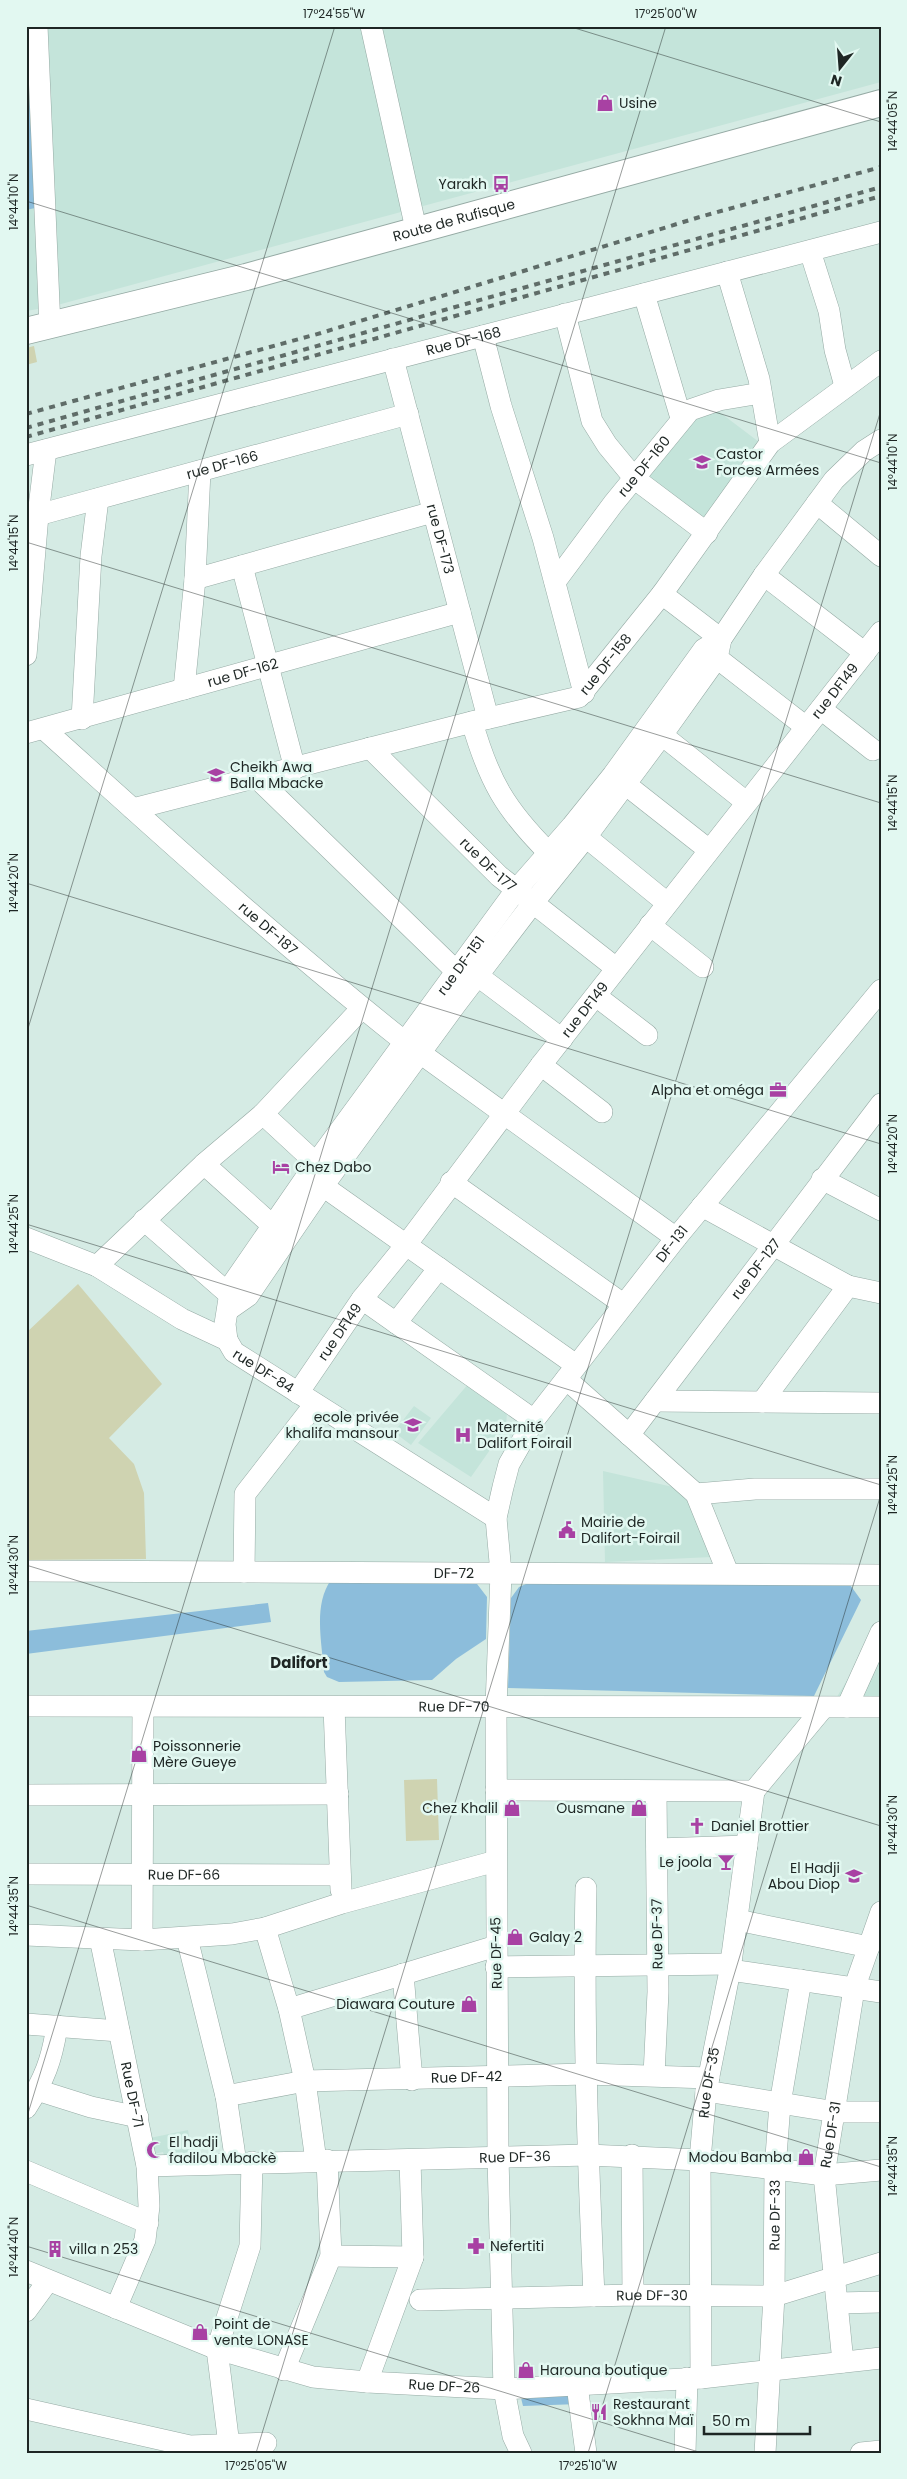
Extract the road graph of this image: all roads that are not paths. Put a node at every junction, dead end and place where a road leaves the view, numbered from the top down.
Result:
1 (37, 26) edge
2 (371, 26) edge
3 (881, 103) edge
4 (416, 229) junction
5 (881, 232) edge
6 (810, 250) junction
7 (727, 272) junction
8 (644, 294) junction
9 (565, 314) junction
10 (38, 329) edge
11 (483, 336) junction
12 (393, 359) junction
13 (881, 361) edge
14 (846, 386) junction
15 (761, 393) junction
16 (408, 414) junction
17 (681, 418) junction
18 (881, 440) edge
19 (770, 442) junction
20 (36, 453) edge
21 (200, 471) junction
22 (635, 479) junction
23 (98, 499) junction
24 (817, 503) junction
25 (433, 512) junction
26 (38, 515) junction
27 (707, 533) junction
28 (881, 556) edge
29 (242, 566) junction
30 (764, 575) junction
31 (195, 580) junction
32 (555, 582) junction
33 (662, 594) junction
34 (460, 612) junction
35 (875, 643) edge
36 (719, 649) junction
37 (26, 655) edge
38 (268, 665) junction
39 (184, 689) junction
40 (584, 693) junction
41 (821, 709) junction
42 (82, 719) junction
43 (480, 720) junction
44 (806, 727) junction
45 (35, 731) edge
46 (662, 735) junction
47 (370, 748) junction
48 (872, 750) dead end
49 (295, 768) junction
50 (258, 778) junction
51 (619, 780) junction
52 (746, 802) junction
53 (133, 809) junction
54 (586, 838) junction
55 (709, 850) junction
56 (549, 853) junction
57 (516, 890) junction
58 (533, 903) junction
59 (667, 903) junction
60 (650, 925) junction
61 (703, 967) dead end
62 (616, 968) junction
63 (456, 971) junction
64 (478, 976) junction
65 (881, 990) edge
66 (596, 996) junction
67 (362, 1008) junction
68 (647, 1035) dead end
69 (562, 1039) junction
70 (413, 1047) junction
71 (541, 1065) junction
72 (881, 1104) edge
73 (602, 1112) dead end
74 (263, 1114) junction
75 (504, 1114) junction
76 (204, 1164) junction
77 (316, 1175) junction
78 (822, 1179) junction
79 (451, 1182) junction
80 (702, 1206) junction
81 (881, 1210) edge
82 (144, 1220) junction
83 (273, 1226) junction
84 (26, 1238) edge
85 (676, 1238) junction
86 (406, 1245) junction
87 (774, 1246) junction
88 (97, 1266) junction
89 (440, 1268) junction
90 (848, 1286) junction
91 (881, 1293) edge
92 (362, 1299) junction
93 (229, 1303) junction
94 (623, 1304) junction
95 (396, 1323) junction
96 (227, 1340) junction
97 (571, 1372) junction
98 (298, 1393) junction
99 (655, 1401) junction
100 (762, 1402) junction
101 (881, 1403) edge
102 (316, 1404) junction
103 (534, 1420) junction
104 (629, 1435) junction
105 (881, 1489) edge
106 (696, 1494) junction
107 (496, 1518) junction
108 (26, 1571) edge
109 (244, 1572) junction
110 (501, 1573) junction
111 (728, 1573) junction
112 (881, 1575) edge
113 (881, 1632) edge
114 (26, 1706) edge
115 (143, 1707) junction
116 (334, 1707) junction
117 (496, 1707) junction
118 (847, 1707) junction
119 (881, 1707) edge
120 (823, 1708) junction
121 (496, 1790) junction
122 (754, 1791) junction
123 (656, 1792) junction
124 (338, 1794) junction
125 (26, 1795) edge
126 (142, 1795) junction
127 (747, 1846) junction
128 (656, 1849) junction
129 (496, 1861) junction
130 (26, 1874) edge
131 (142, 1875) junction
132 (340, 1875) junction
133 (586, 1888) dead end
134 (342, 1903) junction
135 (881, 1912) edge
136 (737, 1920) junction
137 (265, 1928) junction
138 (26, 1935) edge
139 (100, 1938) junction
140 (187, 1938) junction
141 (142, 1940) junction
142 (869, 1947) junction
143 (496, 1956) junction
144 (658, 1964) junction
145 (584, 1965) junction
146 (730, 1967) junction
147 (403, 1974) junction
148 (801, 1980) junction
149 (854, 1989) junction
150 (881, 1992) edge
151 (289, 2009) junction
152 (26, 2024) edge
153 (57, 2026) junction
154 (119, 2030) junction
155 (586, 2074) junction
156 (654, 2076) junction
157 (497, 2077) junction
158 (412, 2080) junction
159 (305, 2081) junction
160 (707, 2085) junction
161 (37, 2090) junction
162 (226, 2096) junction
163 (780, 2104) junction
164 (26, 2108) edge
165 (836, 2112) junction
166 (881, 2112) edge
167 (138, 2117) junction
168 (588, 2155) junction
169 (632, 2155) junction
170 (498, 2157) junction
171 (410, 2160) junction
172 (700, 2160) junction
173 (322, 2161) junction
174 (244, 2163) junction
175 (147, 2166) junction
176 (775, 2169) junction
177 (881, 2170) edge
178 (26, 2171) edge
179 (824, 2174) junction
180 (148, 2222) junction
181 (331, 2256) junction
182 (413, 2257) junction
183 (881, 2263) edge
184 (26, 2271) edge
185 (835, 2278) junction
186 (48, 2281) junction
187 (633, 2295) junction
188 (594, 2296) junction
189 (701, 2296) junction
190 (774, 2296) junction
191 (502, 2298) junction
192 (420, 2300) dead end
193 (881, 2302) edge
194 (838, 2304) junction
195 (116, 2308) junction
196 (26, 2311) edge
197 (217, 2349) junction
198 (881, 2358) edge
199 (844, 2362) junction
200 (284, 2370) junction
201 (770, 2370) junction
202 (694, 2378) junction
203 (367, 2382) junction
204 (577, 2385) junction
205 (504, 2388) junction
206 (26, 2409) edge
207 (266, 2443) dead end
208 (229, 2445) junction
209 (881, 2451) edge
210 (521, 2453) edge
211 (586, 2453) edge
212 (685, 2453) edge
213 (765, 2453) edge
214 (861, 2453) edge

1 - 10 street
2 - 4 street
3 - 4 main road, Route de Rufisque
4 - 10 main road, Route de Rufisque
5 - 6 street, Rue DF-168
6 - 7 street, Rue DF-168
6 - 14 street
7 - 8 street, Rue DF-168
7 - 15 street
8 - 9 street, Rue DF-168
8 - 17 street
9 - 11 street, Rue DF-168
9 - 22 street
11 - 12 street, Rue DF-168
11 - 32 street
12 - 16 street, rue DF-173
12 - 20 street, Rue DF-168
13 - 14 street, rue DF-158
14 - 19 street, rue DF-158
15 - 17 street, rue DF-160
15 - 19 street
16 - 21 street, rue DF-166
16 - 25 street, rue DF-173
17 - 22 street, rue DF-160
18 - 24 street, rue DF-151
19 - 27 street, rue DF-158
20 - 26 street
21 - 23 street, rue DF-166
21 - 31 street
22 - 27 street
22 - 32 street, rue DF-160
23 - 26 street, rue DF-166
23 - 42 street
24 - 28 street
24 - 30 street, rue DF-151
25 - 29 street
25 - 34 street, rue DF-173
26 - 37 street
27 - 33 street, rue DF-158
29 - 31 street
29 - 38 street
30 - 35 street
30 - 36 street, rue DF-151
31 - 39 street
32 - 40 street
33 - 36 street
33 - 40 street, rue DF-158
34 - 38 street, rue DF-162
34 - 43 street, rue DF-173
35 - 41 street, rue DF149
36 - 44 street
36 - 46 street, rue DF-151
36 - 51 street, rue DF-151
38 - 39 street, rue DF-162
38 - 49 street
39 - 42 street, rue DF-162
40 - 43 street, rue DF-158
41 - 44 street, rue DF149
41 - 48 street
42 - 45 street, rue DF-162
43 - 47 street, rue DF-158
43 - 56 street, rue DF-173
44 - 52 street, rue DF149
45 - 53 street, rue DF-187
46 - 51 street, rue DF-151
46 - 52 street
47 - 49 street, rue DF-158
47 - 57 street, rue DF-177
49 - 50 street, rue DF-158
50 - 53 street, rue DF-158
50 - 63 street
51 - 54 street, rue DF-151
51 - 55 street
51 - 56 street, rue DF-151
52 - 55 street, rue DF149
53 - 67 street, rue DF-187
54 - 58 street, rue DF-151
54 - 59 street
55 - 59 street, rue DF149
56 - 57 street, rue DF-151
57 - 58 street, rue DF-177
57 - 63 street, rue DF-151
58 - 62 street, rue DF-177
58 - 64 street, rue DF-151
59 - 60 street, rue DF149
60 - 61 street
60 - 62 street, rue DF149
62 - 66 street, rue DF149
63 - 70 street, rue DF-151
64 - 69 street
64 - 70 street, rue DF-151
65 - 80 street, DF-131
66 - 68 street
66 - 69 street, rue DF149
67 - 70 street, rue DF-187
67 - 74 street
69 - 71 street, rue DF149
70 - 75 street, rue DF-187
70 - 77 street, rue DF-151
71 - 73 street
71 - 75 street, rue DF149
72 - 78 street, rue DF-127
74 - 76 street
74 - 77 street
75 - 79 street, rue DF149
75 - 85 street, rue DF-187
76 - 82 street
76 - 83 street
77 - 83 street, rue DF-151
77 - 86 street
77 - 93 street, rue DF-151
78 - 81 street
78 - 87 street, rue DF-127
79 - 86 street, rue DF149
79 - 94 street
80 - 85 street, DF-131
80 - 87 street
82 - 88 street
82 - 93 street
83 - 93 street, rue DF-151
84 - 88 street, rue DF-84
85 - 94 street, DF-131
86 - 89 street
86 - 92 street, rue DF149
87 - 90 street
87 - 99 street, rue DF-127
88 - 96 street, rue DF-84
89 - 95 street
89 - 97 street
90 - 91 street
90 - 100 street
92 - 95 street
92 - 98 street, rue DF149
93 - 96 street, rue DF-151
94 - 97 street, DF-131
95 - 103 street
96 - 98 street, rue DF-84
97 - 103 street, DF-131
97 - 104 street
98 - 102 street, rue DF-84
99 - 100 street
99 - 104 street, rue DF-127
100 - 101 street
102 - 107 street, rue DF-84
102 - 109 street
103 - 107 street, DF-131
104 - 106 street
105 - 106 street
106 - 111 street
107 - 110 street, Rue DF-45
108 - 109 street, DF-72 / DF-72
109 - 110 street, DF-72 / DF-72
110 - 111 street, DF-72 / DF-72
110 - 117 street, Rue DF-45
111 - 112 street, DF-72 / DF-72
113 - 118 street
114 - 115 street, Rue DF-70
115 - 116 street, Rue DF-70
115 - 126 street
116 - 117 street, Rue DF-70
116 - 124 street
117 - 120 street, Rue DF-70
117 - 121 street, Rue DF-45
118 - 119 street, Rue DF-70
118 - 120 street, Rue DF-70
120 - 122 street
121 - 123 street
121 - 129 street, Rue DF-45
122 - 123 street
122 - 127 street, Rue DF-35
123 - 128 street, Rue DF-37
124 - 126 street
124 - 132 street
125 - 126 street
126 - 131 street
127 - 128 street
127 - 136 street, Rue DF-35
128 - 144 street, Rue DF-37
129 - 134 street
129 - 143 street, Rue DF-45
130 - 131 street, Rue DF-66
131 - 132 street, Rue DF-66
131 - 141 street
132 - 134 street
133 - 145 street
134 - 137 street
135 - 142 street, Rue DF-31
136 - 142 street
136 - 146 street, Rue DF-35
137 - 140 street
137 - 151 street
138 - 139 street
139 - 141 street
139 - 154 street, Rue DF-71
140 - 141 street
140 - 162 street
142 - 149 street, Rue DF-31
143 - 145 street
143 - 147 street
143 - 157 street, Rue DF-45
144 - 145 street
144 - 146 street
144 - 156 street, Rue DF-37
145 - 155 street
146 - 148 street
146 - 160 street, Rue DF-35
147 - 151 street
147 - 158 street
148 - 149 street
148 - 163 street, Rue DF-33
149 - 150 street
149 - 165 street, Rue DF-31
151 - 159 street
152 - 153 street
153 - 154 street
153 - 161 street
154 - 167 street, Rue DF-71
155 - 156 street, Rue DF-42
155 - 157 street, Rue DF-42
155 - 168 street
156 - 160 street, Rue DF-42
157 - 158 street, Rue DF-42
157 - 170 street, Rue DF-45
158 - 159 street, Rue DF-42
159 - 162 street, Rue DF-42
159 - 173 street
160 - 163 street, Rue DF-42
160 - 172 street, Rue DF-35
161 - 164 street
161 - 167 street
162 - 174 street
163 - 165 street, Rue DF-42
163 - 176 street, Rue DF-33
165 - 166 street, Rue DF-42
165 - 179 street, Rue DF-31
167 - 175 street, Rue DF-71
168 - 169 street, Rue DF-36
168 - 170 street, Rue DF-36
168 - 188 street
169 - 172 street, Rue DF-36
169 - 187 street
170 - 171 street, Rue DF-36
170 - 191 street, Rue DF-45
171 - 173 street, Rue DF-36
171 - 182 street
172 - 176 street, Rue DF-36
172 - 189 street, Rue DF-35
173 - 174 street, Rue DF-36
173 - 181 street
174 - 175 street, Rue DF-36
174 - 197 street
175 - 180 street, Rue DF-71
176 - 179 street, Rue DF-36
176 - 190 street, Rue DF-33
177 - 179 street, Rue DF-36
178 - 180 street
179 - 185 street, Rue DF-31
180 - 195 street, Rue DF-71
181 - 182 street
181 - 200 street
182 - 203 street
183 - 185 street, Rue DF-30
184 - 186 street, Rue DF-26
185 - 190 street, Rue DF-30
185 - 194 street, Rue DF-31
186 - 195 street, Rue DF-26
186 - 196 street
187 - 188 street, Rue DF-30
187 - 189 street, Rue DF-30
188 - 191 street, Rue DF-30
189 - 190 street, Rue DF-30
189 - 202 street, Rue DF-35
190 - 201 street, Rue DF-33
191 - 192 street, Rue DF-30
191 - 205 street, Rue DF-45
193 - 194 street
194 - 199 street, Rue DF-31
195 - 197 street, Rue DF-26
197 - 200 street, Rue DF-26
197 - 208 street
198 - 199 street, Rue DF-26
199 - 201 street, Rue DF-26
200 - 203 street, Rue DF-26
201 - 202 street, Rue DF-26
201 - 213 street, Rue DF-33
202 - 204 street, Rue DF-26
202 - 212 street, Rue DF-35
203 - 205 street, Rue DF-26
204 - 205 street, Rue DF-26
204 - 211 street
205 - 210 street, Rue DF-45
206 - 208 street
207 - 208 street
209 - 214 street

